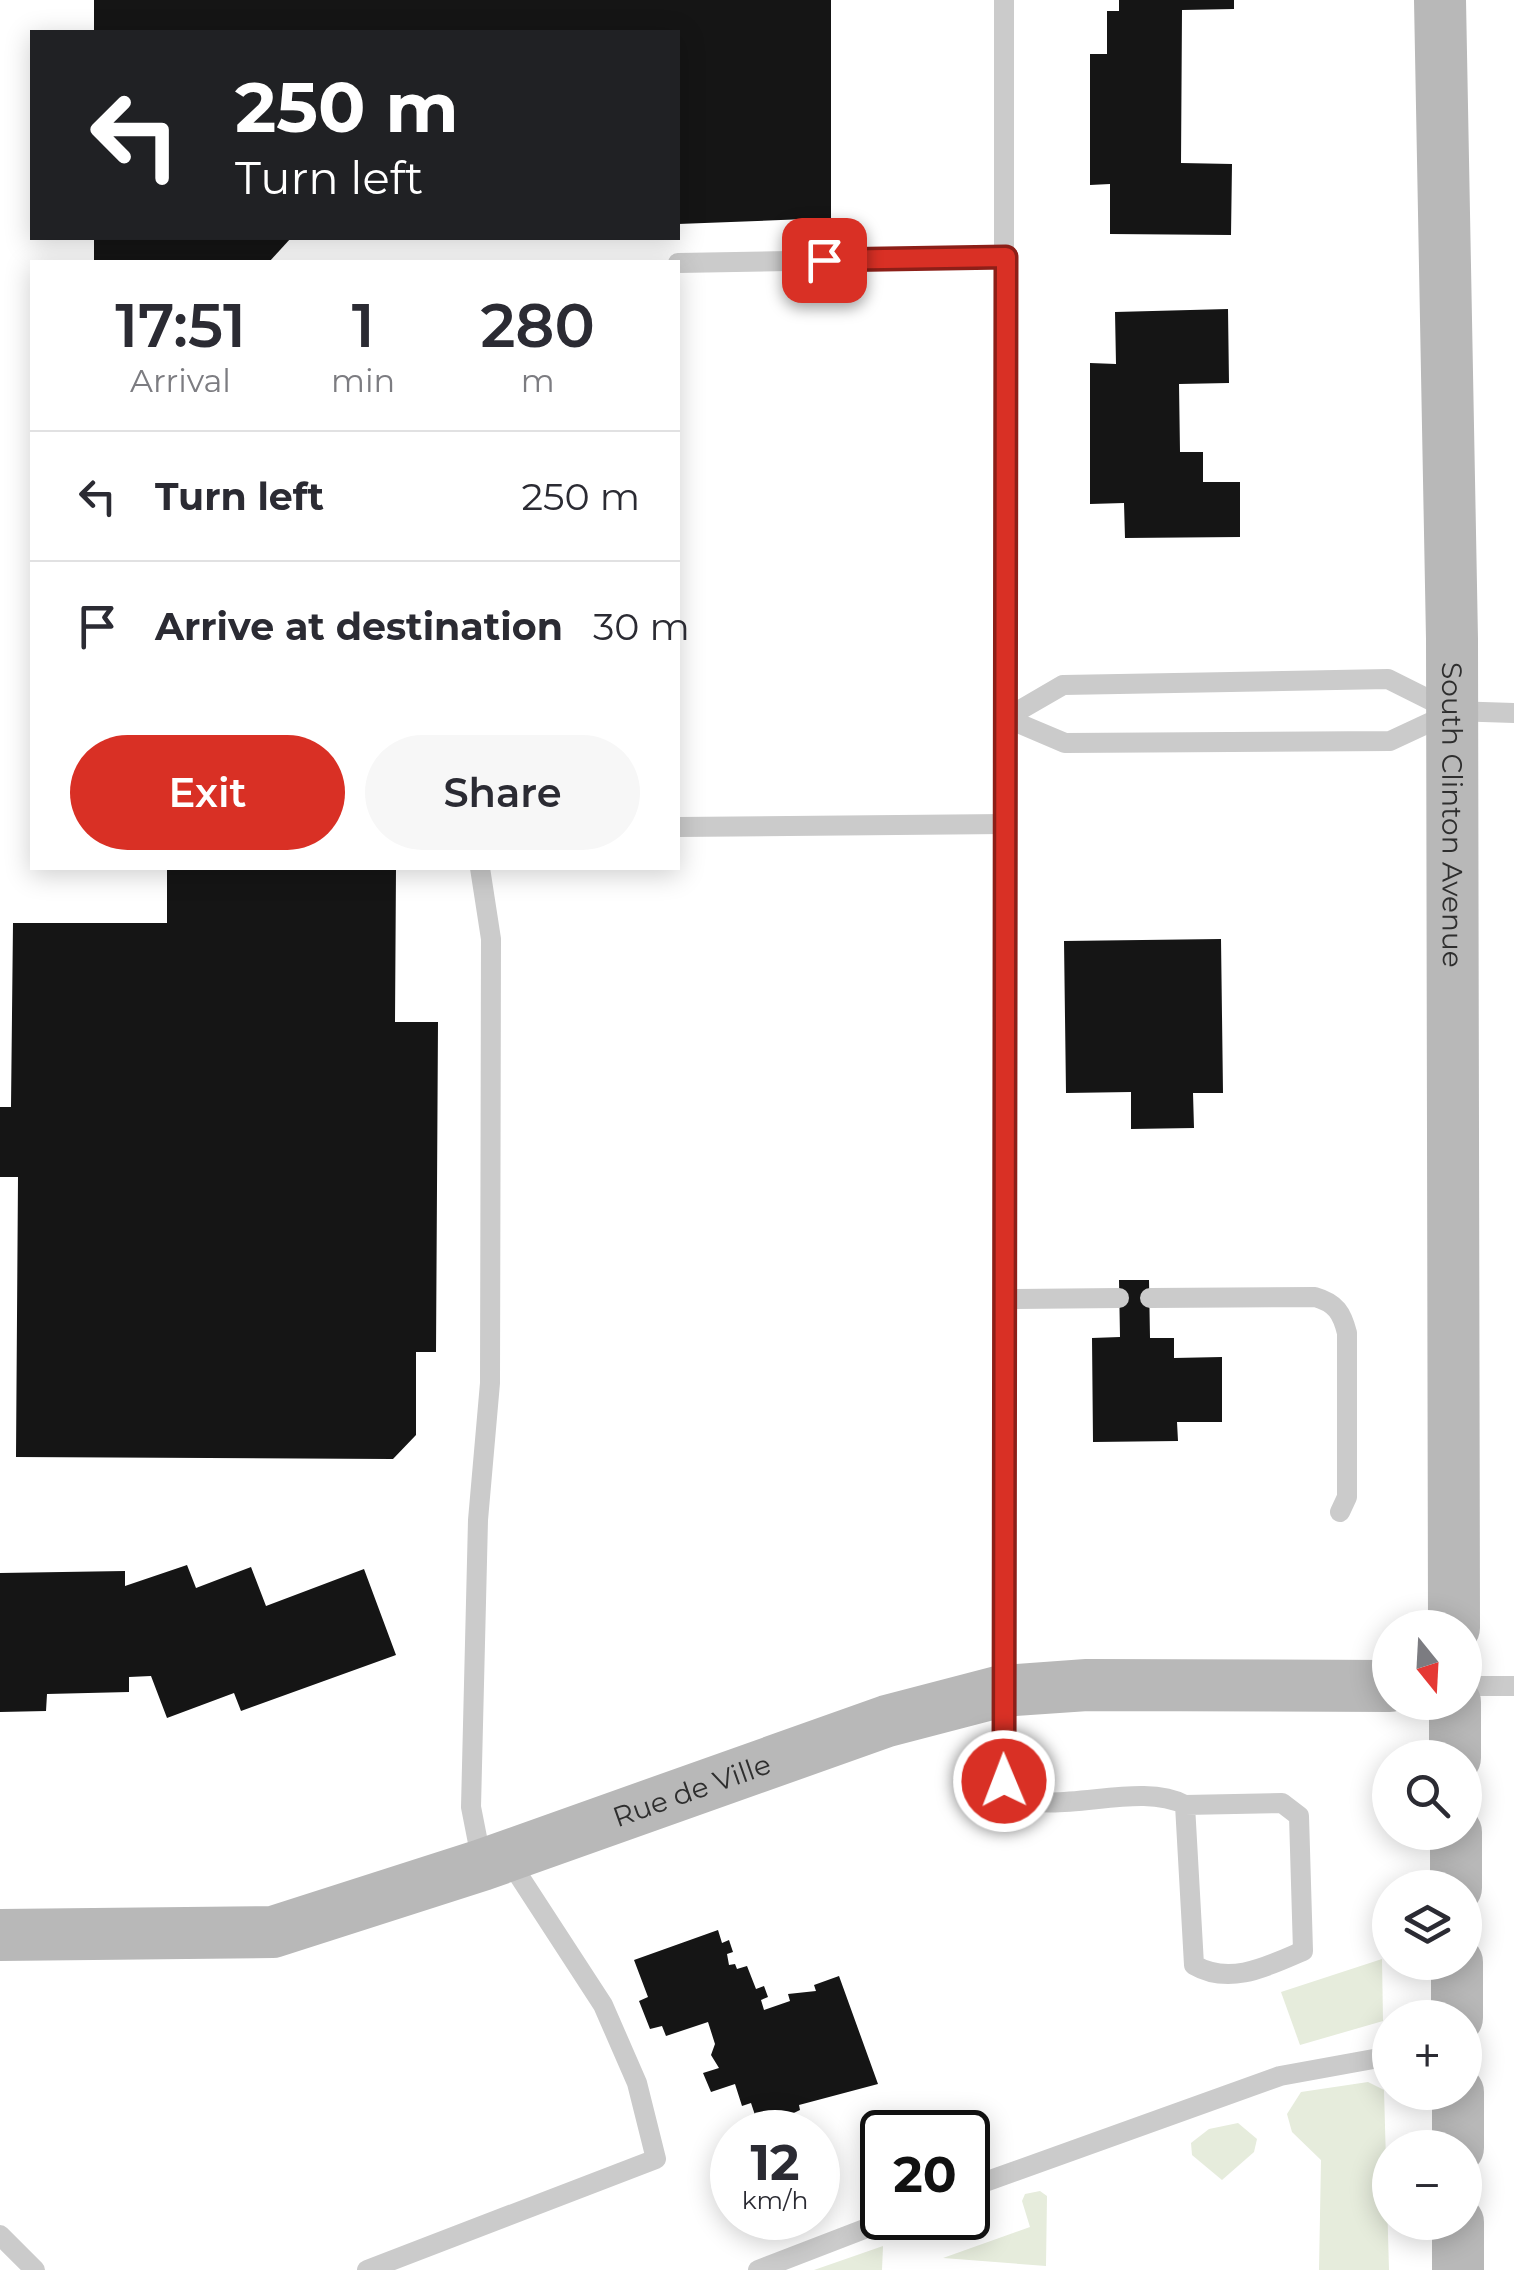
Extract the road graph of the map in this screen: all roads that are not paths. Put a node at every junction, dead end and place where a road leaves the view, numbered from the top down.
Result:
1 (1004, 0) edge
2 (1440, 0) edge
3 (1006, 257) junction
4 (680, 262) edge
5 (1452, 712) junction
6 (1514, 712) edge
7 (1006, 718) junction
8 (1005, 824) junction
9 (680, 827) edge
10 (480, 870) edge
11 (1119, 1298) dead end
12 (1150, 1298) dead end
13 (1004, 1300) junction
14 (1340, 1512) dead end
15 (1454, 1610) edge
16 (1372, 1686) edge
17 (1482, 1686) edge
18 (1514, 1686) edge
19 (1002, 1691) junction
20 (1185, 1806) junction
21 (494, 1860) junction
22 (0, 1935) edge
23 (1372, 2059) edge
24 (990, 2180) edge
25 (860, 2231) edge
26 (0, 2235) edge
27 (1458, 2240) edge
28 (35, 2270) edge
29 (367, 2270) edge
30 (758, 2270) edge
31 (1458, 2270) edge

1 - 3 lane
2 - 5 street, South Clinton Avenue
3 - 4 lane
3 - 7 lane
5 - 6 lane
5 - 7 lane
5 - 7 lane
5 - 15 street, South Clinton Avenue
7 - 8 lane
8 - 9 lane
8 - 13 lane
10 - 21 lane
11 - 13 lane
12 - 14 lane
13 - 19 lane
16 - 19 street, Rue de Ville
17 - 18 lane
19 - 20 lane
19 - 21 street, Rue de Ville
20 - 20 lane
21 - 22 street, Rue de Ville
21 - 29 lane
23 - 24 lane
25 - 30 lane
26 - 28 lane
27 - 31 street

